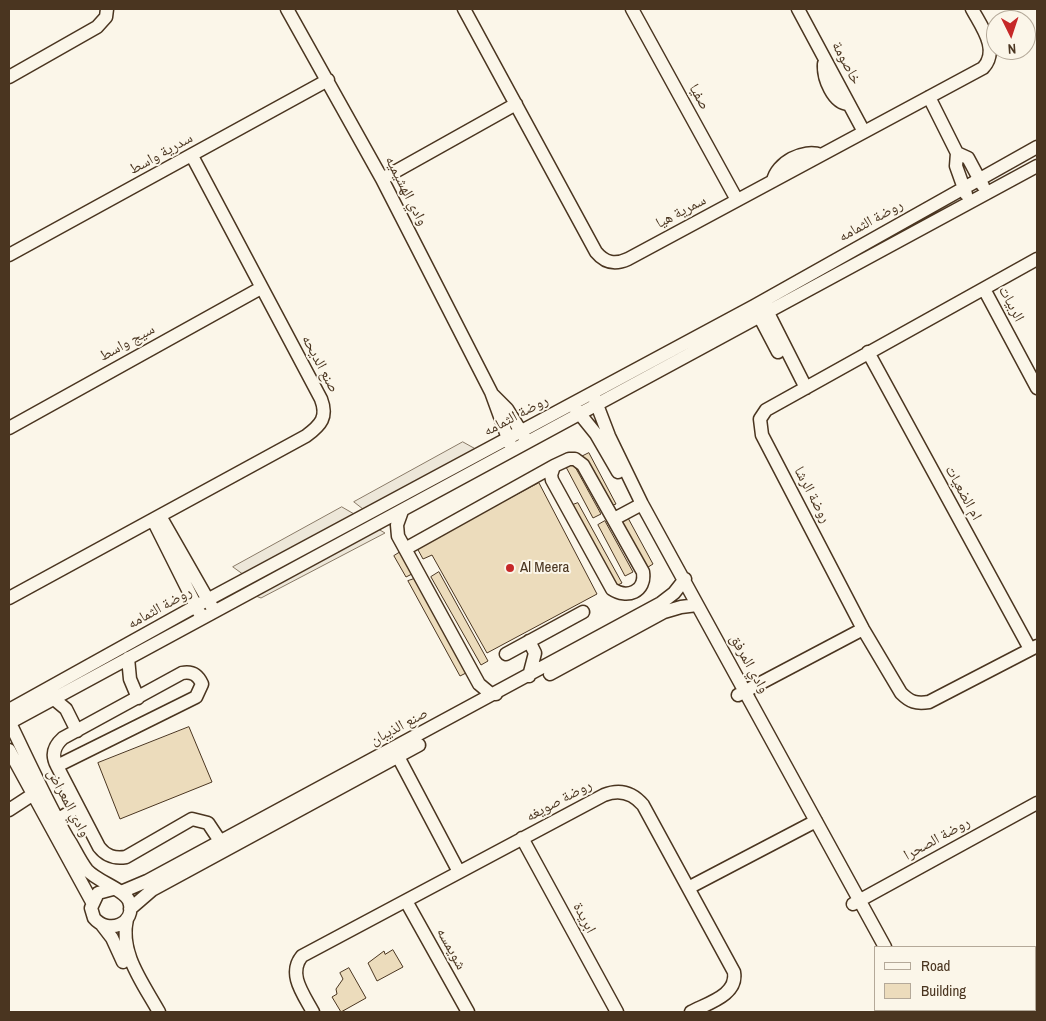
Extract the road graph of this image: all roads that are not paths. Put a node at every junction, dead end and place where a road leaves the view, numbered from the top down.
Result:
1 (107, 9) edge
2 (287, 9) edge
3 (464, 9) edge
4 (632, 9) edge
5 (798, 9) edge
6 (972, 9) edge
7 (9, 77) edge
8 (328, 80) junction
9 (929, 97) junction
10 (516, 104) junction
11 (864, 132) junction
12 (1037, 147) edge
13 (956, 152) junction
14 (192, 156) junction
15 (1037, 166) edge
16 (382, 179) junction
17 (979, 179) junction
18 (963, 188) junction
19 (986, 192) junction
20 (737, 200) junction
21 (969, 201) junction
22 (9, 255) edge
23 (1037, 259) edge
24 (261, 288) junction
25 (984, 289) junction
26 (761, 308) junction
27 (868, 352) junction
28 (1037, 388) edge
29 (803, 390) junction
30 (491, 392) junction
31 (595, 399) junction
32 (576, 409) junction
33 (9, 428) edge
34 (524, 436) junction
35 (510, 444) junction
36 (554, 466) junction
37 (639, 506) junction
38 (402, 511) junction
39 (156, 518) junction
40 (614, 519) junction
41 (375, 525) junction
42 (398, 536) junction
43 (405, 548) junction
44 (682, 583) junction
45 (9, 598) edge
46 (212, 605) junction
47 (694, 605) junction
48 (196, 606) junction
49 (582, 612) dead end
50 (202, 618) junction
51 (863, 629) junction
52 (532, 647) junction
53 (1034, 648) edge
54 (506, 654) dead end
55 (128, 658) junction
56 (559, 659) junction
57 (529, 676) junction
58 (479, 684) junction
59 (742, 693) junction
60 (496, 694) junction
61 (138, 698) junction
62 (54, 699) junction
63 (478, 703) junction
64 (9, 710) edge
65 (9, 722) edge
66 (78, 731) junction
67 (9, 750) edge
68 (396, 752) junction
69 (56, 766) junction
70 (32, 795) junction
71 (1037, 803) edge
72 (44, 806) junction
73 (78, 806) junction
74 (9, 810) edge
75 (1037, 811) edge
76 (57, 820) junction
77 (812, 822) junction
78 (522, 838) junction
79 (220, 841) junction
80 (459, 872) junction
81 (690, 887) junction
82 (117, 890) junction
83 (406, 901) junction
84 (92, 902) junction
85 (858, 905) junction
86 (128, 914) junction
87 (102, 925) junction
88 (876, 946) edge
89 (884, 946) edge
90 (150, 1012) edge
91 (159, 1012) edge
92 (313, 1012) edge
93 (468, 1012) edge
94 (617, 1012) edge
95 (691, 1012) edge

1 - 7 street
2 - 8 street, وادي الهشيميه
3 - 10 street, سمرية هيا
4 - 20 street, صفيا
5 - 11 street, خاصومة
6 - 9 street, سمرية هيا
8 - 14 street, سدرية واسط
8 - 16 street, وادي الهشيميه
9 - 11 street, سمرية هيا
9 - 13 street
10 - 16 street
10 - 20 street, سمرية هيا
11 - 20 street, سمرية هيا
12 - 17 street, روضة الثمامه
13 - 17 street
13 - 18 street
14 - 22 street, سدرية واسط
14 - 24 street, صنع الديحه
15 - 19 street, روضة الثمامه
16 - 30 street, وادي الهشيميه
17 - 18 street, روضة الثمامه
17 - 19 street
18 - 21 street
18 - 26 street, روضة الثمامه
19 - 21 street, روضة الثمامه
21 - 26 street, روضة الثمامه
23 - 25 street, روضة الرشا
24 - 33 street, سيج واسط
24 - 39 street, صنع الديحه
25 - 27 street, روضة الرشا
25 - 28 street, الربيات
26 - 29 street
26 - 31 street, روضة الثمامه
27 - 29 street, روضة الرشا
27 - 53 street, ام الضعيات
29 - 51 street, روضة الرشا
30 - 34 street, وادي الهشيميه
30 - 35 street, وادي الهشيميه
31 - 32 street, روضة الثمامه
31 - 37 street, وادي المرفق
32 - 34 street, روضة الثمامه
32 - 37 street, وادي المرفق
34 - 35 street, روضة الثمامه
35 - 38 street, روضة الثمامه
35 - 46 street, روضة الثمامه
36 - 40 street
36 - 40 street
36 - 43 street
37 - 40 street
37 - 44 street, وادي المرفق
38 - 41 street, روضة الثمامه
38 - 42 street
39 - 45 street, صنع الديحه
39 - 46 street
39 - 48 street
41 - 42 street
41 - 46 street, روضة الثمامه
42 - 43 street
43 - 58 street
44 - 47 street, وادي المرفق
44 - 56 street, صنع الذيبان
46 - 48 street, روضة الثمامه
46 - 50 street, روضة الثمامه
47 - 59 street, وادي المرفق
47 - 68 street, صنع الذيبان
48 - 50 street
48 - 64 street, روضة الثمامه
49 - 52 street
50 - 55 street, روضة الثمامه
51 - 53 street, روضة الرشا
51 - 59 street
52 - 54 street
52 - 56 street
52 - 57 street
55 - 61 street
55 - 62 street, روضة الثمامه
56 - 57 street, صنع الذيبان
57 - 60 street, صنع الذيبان
58 - 60 street
58 - 63 street
59 - 77 street, وادي المرفق
60 - 63 street, صنع الذيبان
61 - 66 street
61 - 69 street
62 - 65 street, روضة الثمامه
62 - 66 street
63 - 68 street, صنع الذيبان
65 - 72 street, وادي المعراض
66 - 69 street
67 - 70 street, وادي المعراض
68 - 79 street, صنع الذيبان
68 - 80 street
68 - 86 street, صنع الذيبان
69 - 73 street
70 - 72 street, وادي المعراض
70 - 74 street
71 - 85 street, روضة الصحرا
72 - 76 street, وادي المعراض
72 - 84 street, وادي المعراض
73 - 76 street
73 - 79 street
75 - 85 street, روضة الصحرا
76 - 82 street, وادي المعراض
77 - 81 street
77 - 85 street, وادي المرفق
78 - 80 street, روضة صويغه
78 - 81 street, روضة صويغه
78 - 94 street, ابريدة
79 - 82 street, صنع الذيبان
80 - 83 street, روضة صويغه
81 - 95 street, روضة صويغه
82 - 84 street
82 - 86 street, وادي المعراض
83 - 92 street, روضة صويغه
83 - 93 street, شويمسه
84 - 87 street, وادي المعراض
85 - 88 street, وادي المرفق
85 - 89 street, وادي المرفق
86 - 87 street
86 - 91 street
87 - 90 street, وادي المعراض

